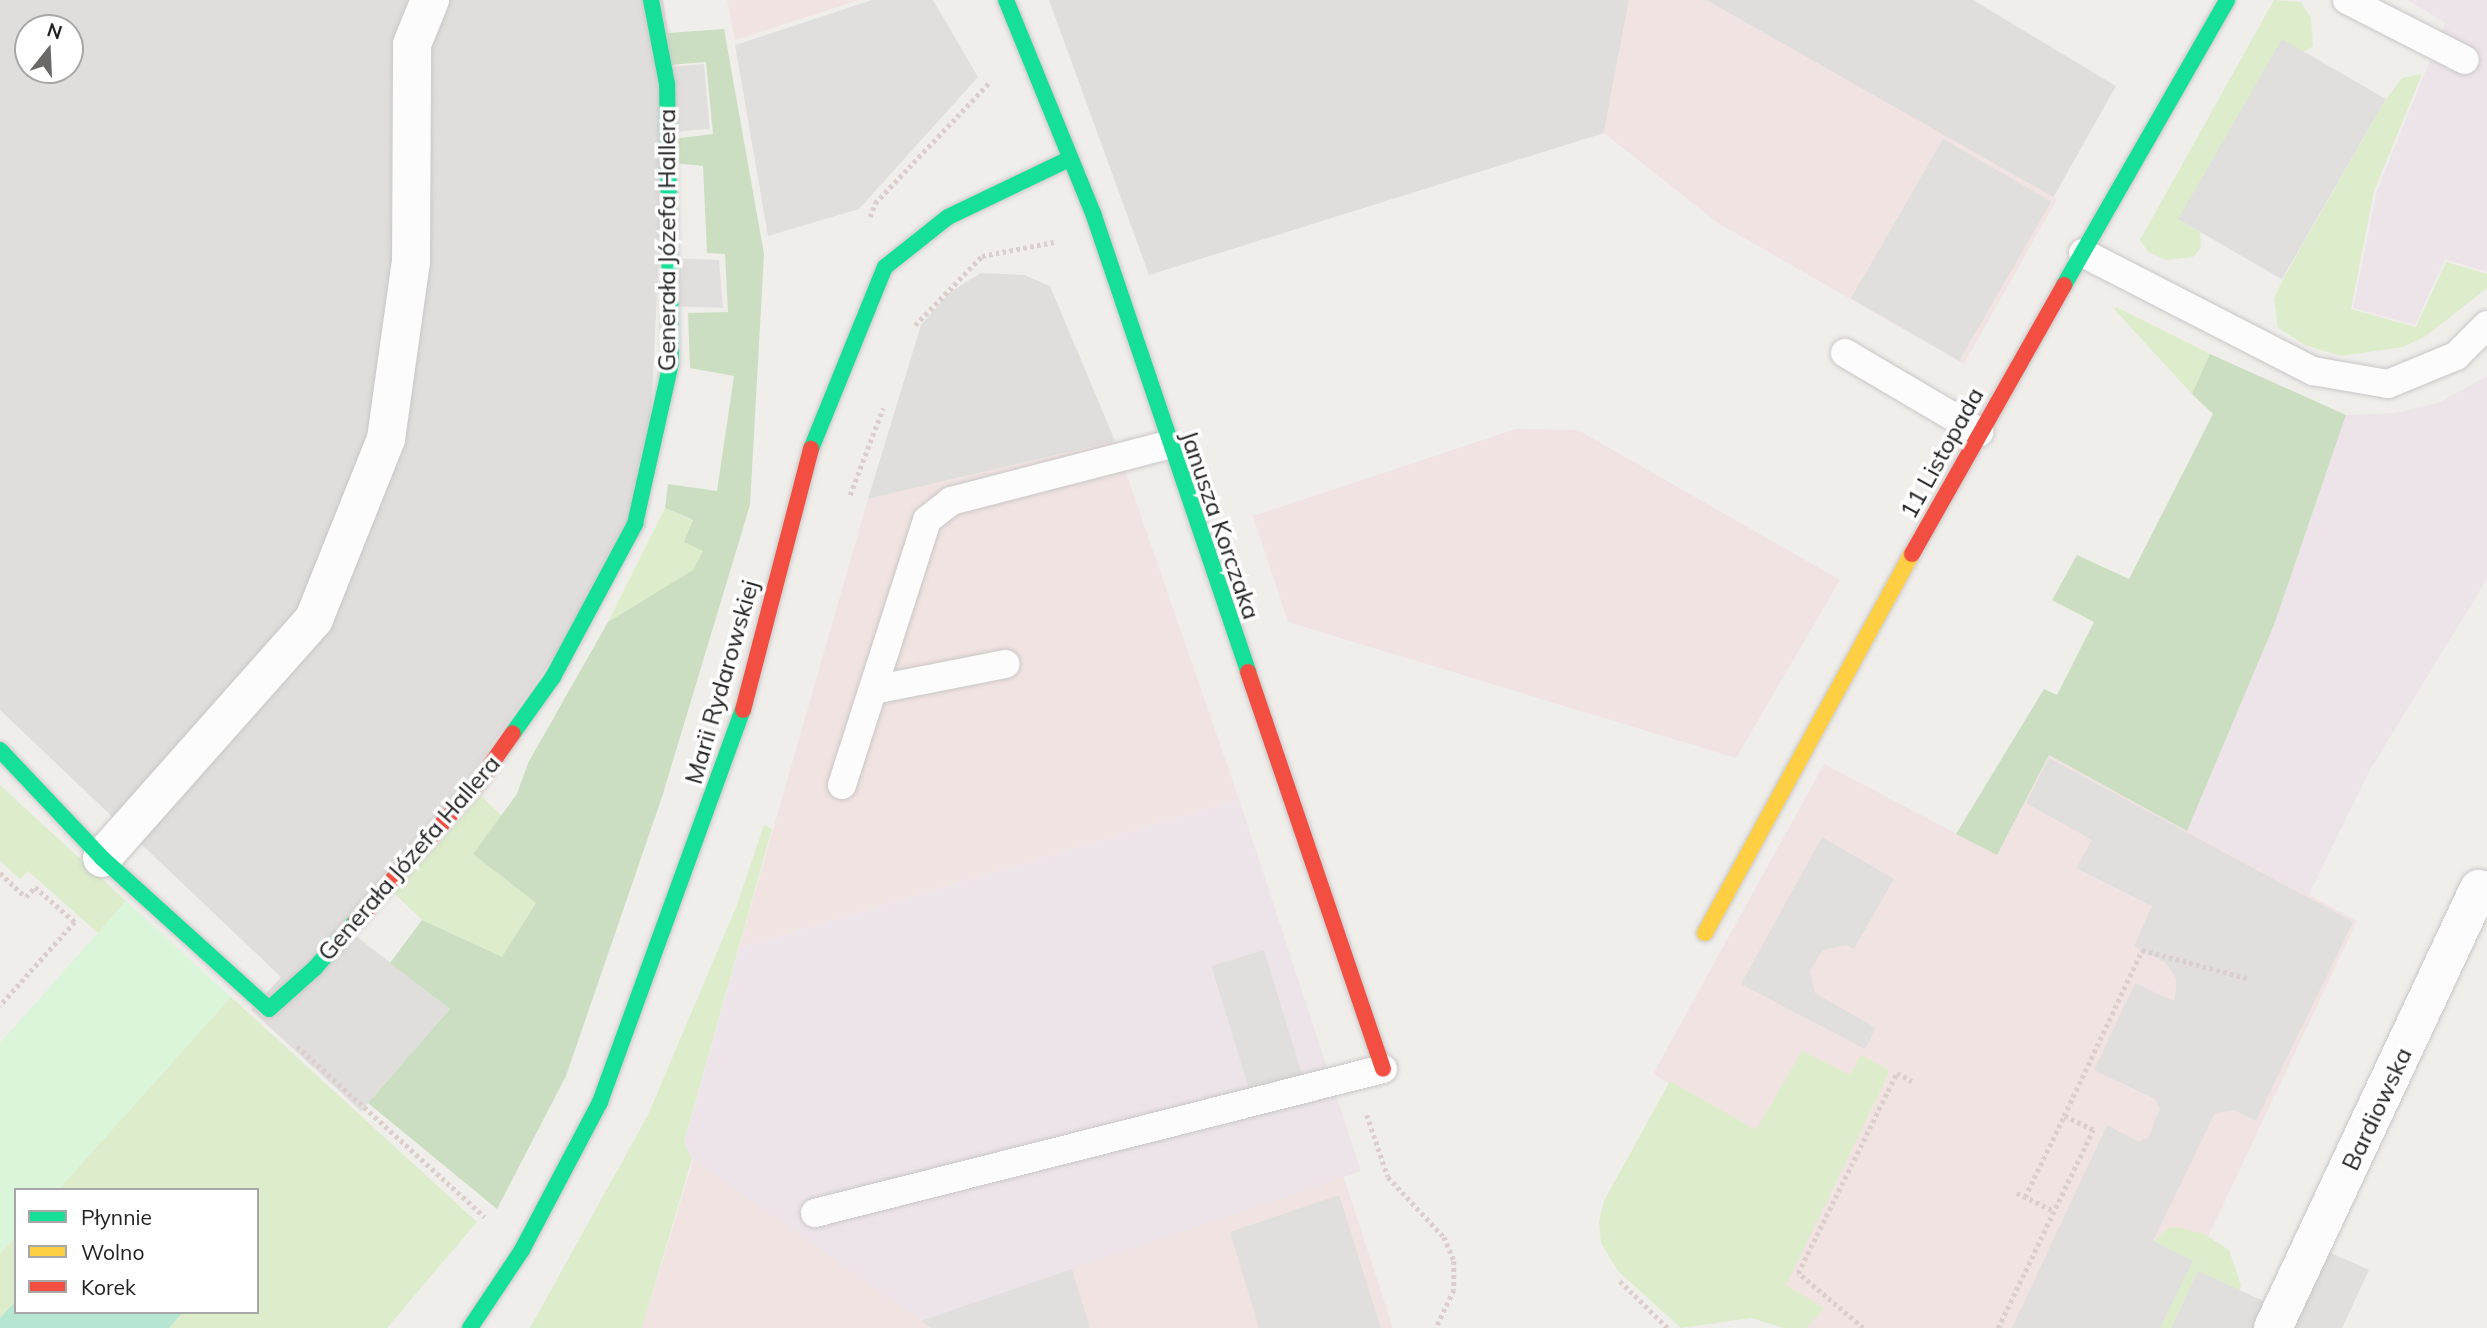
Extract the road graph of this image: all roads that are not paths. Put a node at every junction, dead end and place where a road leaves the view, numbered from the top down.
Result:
1 (430, 0) edge
2 (651, 0) edge
3 (1006, 0) edge
4 (2227, 0) edge
5 (2347, 0) edge
6 (2465, 60) dead end
7 (1067, 160) junction
8 (2083, 253) junction
9 (2487, 325) edge
10 (1844, 353) dead end
11 (1979, 432) junction
12 (1168, 445) junction
13 (1005, 664) dead end
14 (873, 690) junction
15 (0, 750) edge
16 (842, 785) dead end
17 (102, 858) junction
18 (2479, 889) dead end
19 (1706, 933) dead end
20 (1383, 1069) joint
21 (815, 1213) dead end
22 (470, 1328) edge
23 (2273, 1328) edge

1 - 17 street
2 - 17 street, Generała Józefa Hallera
3 - 7 street, Janusza Korczaka
4 - 8 street, 11 Listopada
5 - 6 lane
7 - 12 street, Janusza Korczaka
7 - 22 street, Marii Rydarowskiej
8 - 9 lane
8 - 11 street, 11 Listopada
10 - 11 lane
11 - 19 street, 11 Listopada
12 - 14 lane
12 - 20 street, Janusza Korczaka
13 - 14 lane
14 - 16 lane
15 - 17 street
18 - 23 street, Bardiowska
20 - 21 lane

